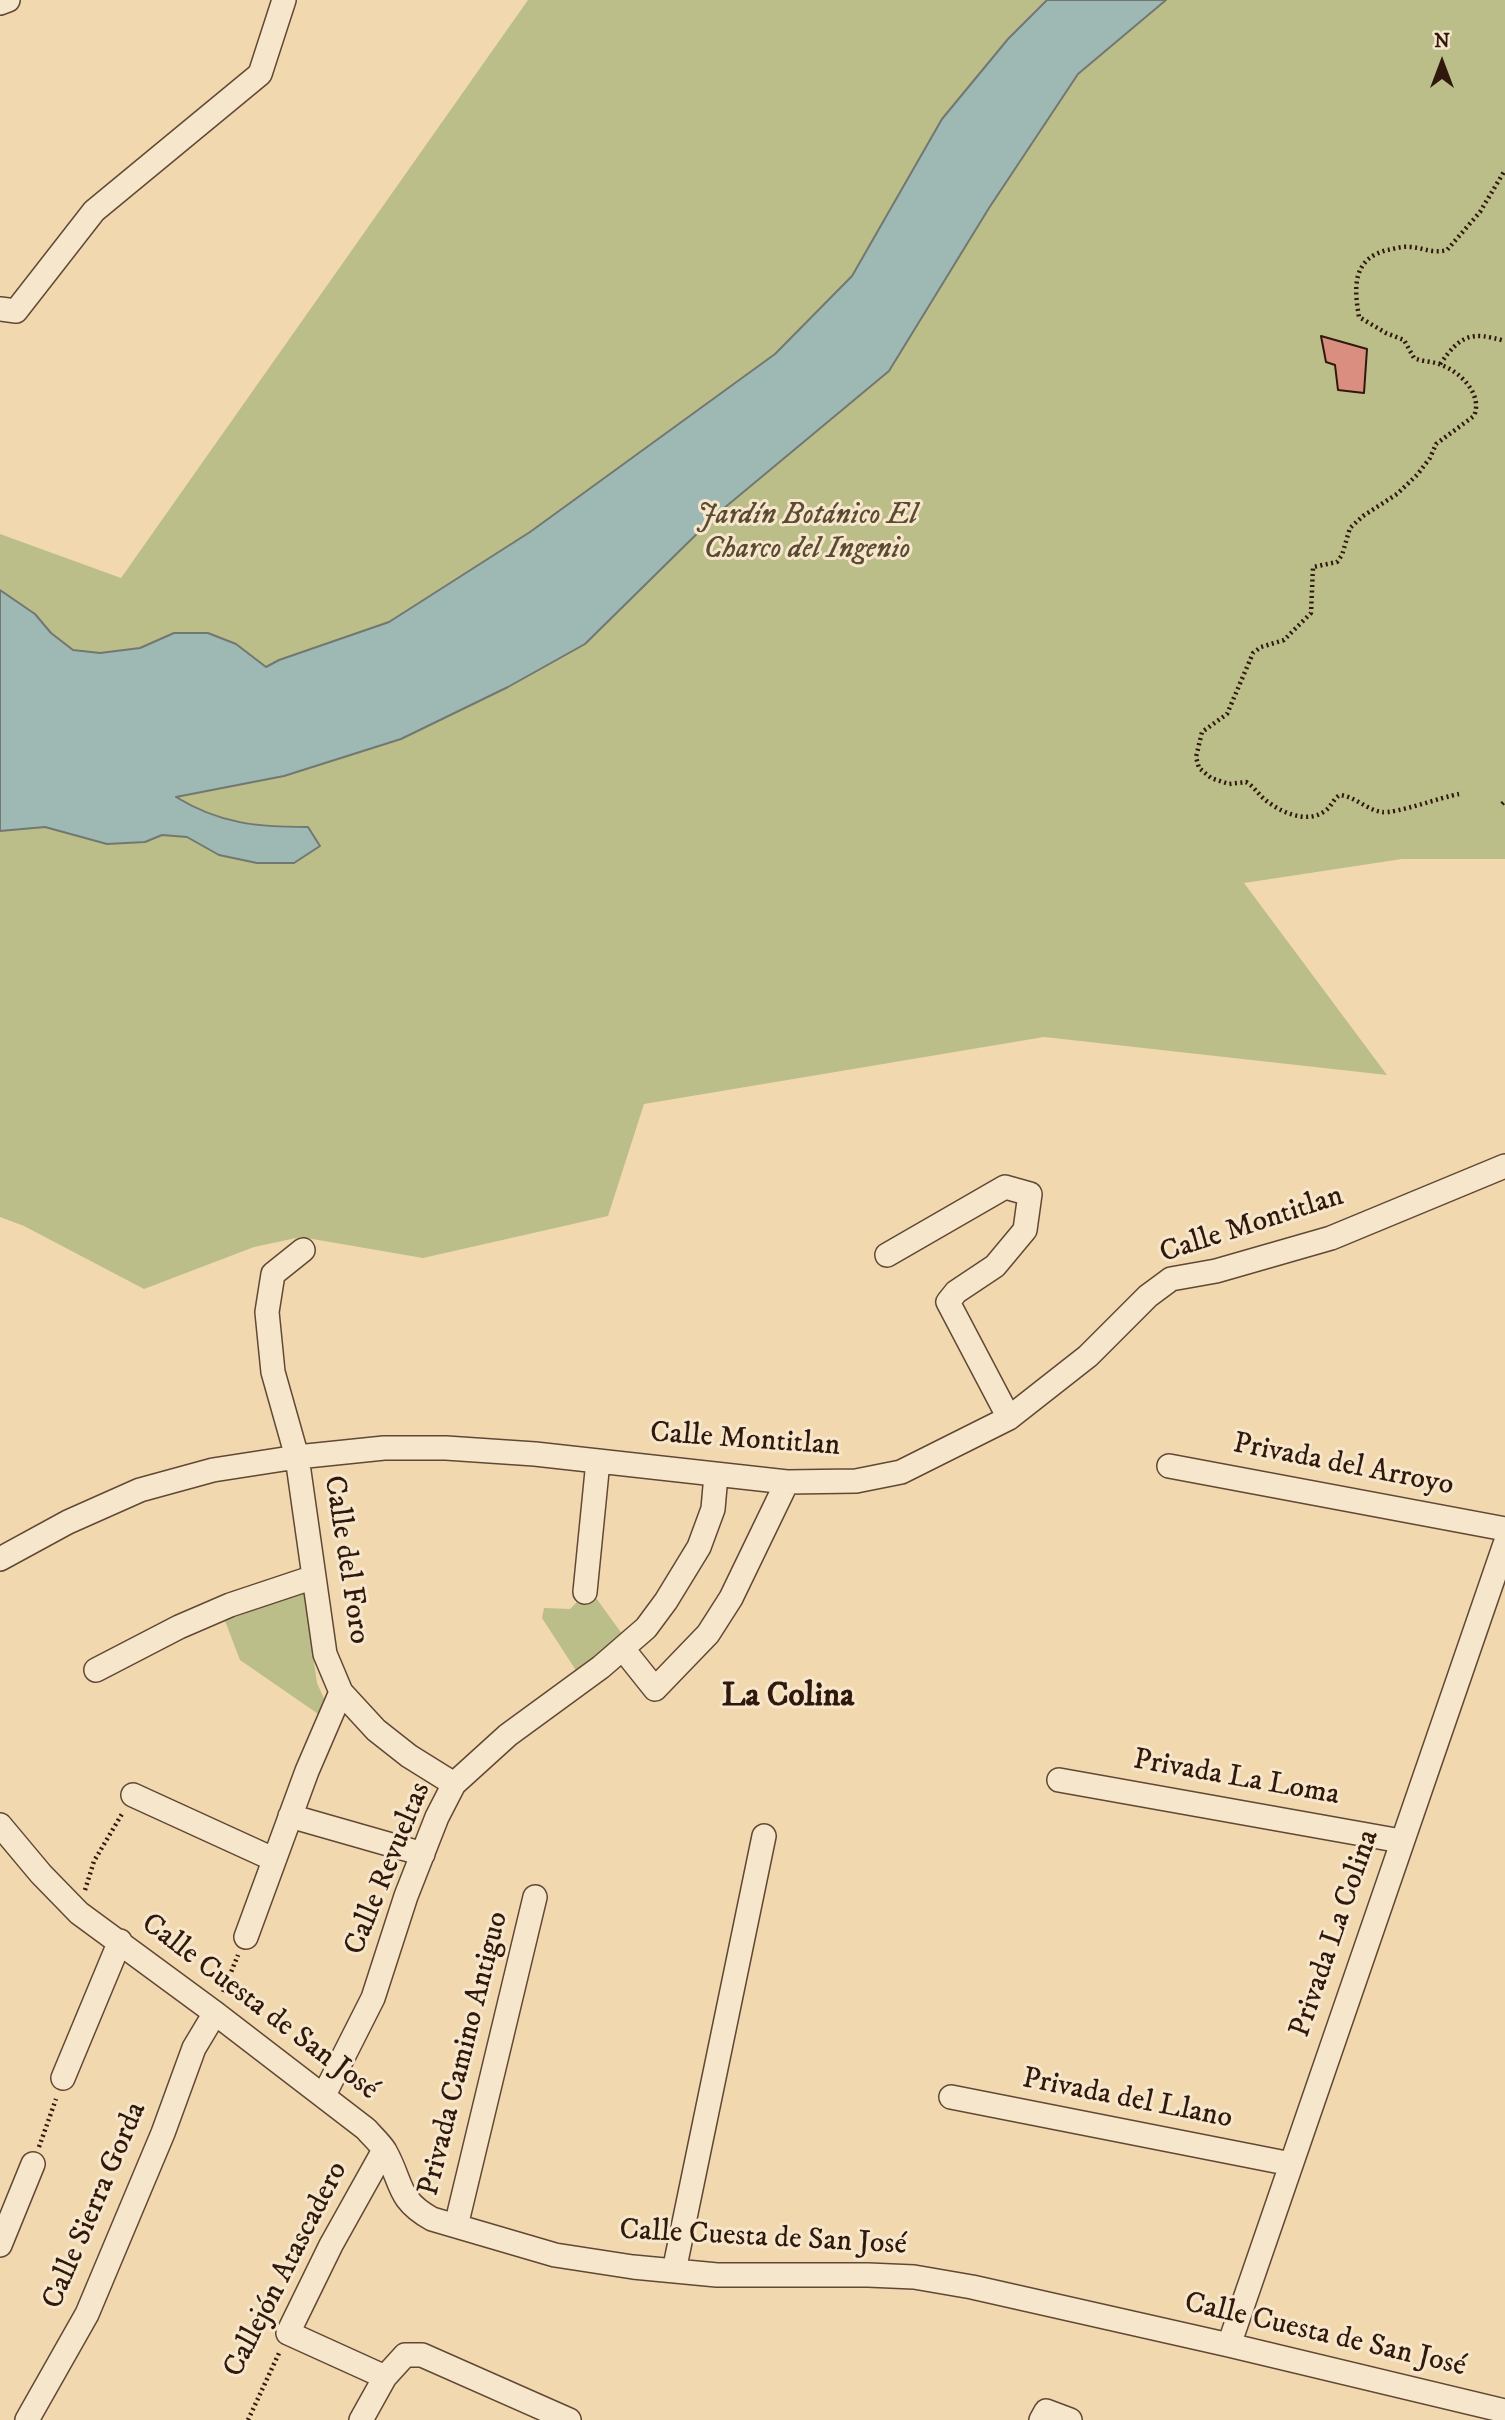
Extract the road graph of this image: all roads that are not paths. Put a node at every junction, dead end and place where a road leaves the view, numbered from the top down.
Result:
1 (8, 0) edge
2 (284, 0) edge
3 (0, 4) edge
4 (0, 309) edge
5 (1505, 1166) edge
6 (303, 1250) dead end
7 (887, 1255) dead end
8 (1009, 1418) junction
9 (297, 1457) junction
10 (598, 1461) junction
11 (1169, 1466) dead end
12 (716, 1475) junction
13 (787, 1482) junction
14 (1505, 1529) edge
15 (1505, 1544) edge
16 (0, 1559) edge
17 (314, 1577) junction
18 (585, 1592) dead end
19 (623, 1649) junction
20 (96, 1670) dead end
21 (341, 1692) junction
22 (1059, 1780) dead end
23 (454, 1784) junction
24 (133, 1795) road end
25 (290, 1816) junction
26 (0, 1825) edge
27 (764, 1836) dead end
28 (1401, 1841) junction
29 (423, 1854) junction
30 (273, 1859) junction
31 (536, 1897) dead end
32 (246, 1937) road end
33 (120, 1941) junction
34 (215, 2013) junction
35 (63, 2078) road end
36 (324, 2095) junction
37 (951, 2097) dead end
38 (384, 2150) junction
39 (33, 2164) road end
40 (1291, 2164) junction
41 (456, 2226) junction
42 (0, 2245) edge
43 (674, 2271) junction
44 (1229, 2345) junction
45 (385, 2377) junction
46 (1505, 2411) edge
47 (548, 2415) edge
48 (1043, 2415) edge
49 (27, 2420) edge
50 (361, 2420) edge
51 (569, 2420) edge
52 (1070, 2420) edge

1 - 3 street
2 - 4 street
5 - 8 street, Calle Montitlan
6 - 9 street, Calle del Foro
7 - 8 street
8 - 13 street, Calle Montitlan
9 - 10 street, Calle Montitlan
9 - 16 street, Calle Montitlan
9 - 17 street, Calle del Foro
10 - 12 street, Calle Montitlan
10 - 18 street
11 - 14 street, Privada del Arroyo
12 - 13 street, Calle Montitlan
12 - 19 street, Calle Revueltas
13 - 19 street
15 - 28 street, Privada La Colina
17 - 20 street
17 - 21 street, Calle del Foro
19 - 23 street, Calle Revueltas
21 - 23 street, Calle del Foro
21 - 25 street
22 - 28 street, Privada La Loma
23 - 29 street, Calle Revueltas
24 - 30 street
25 - 29 street
25 - 30 street
26 - 33 street, Calle Cuesta de San José
27 - 43 street
28 - 40 street, Privada La Colina
29 - 36 street, Calle Revueltas
30 - 32 street
31 - 41 street, Privada Camino Antiguo
33 - 34 street, Calle Cuesta de San José
33 - 35 street
34 - 36 street, Calle Cuesta de San José
34 - 49 street, Calle Sierra Gorda
36 - 38 street, Calle Cuesta de San José
37 - 40 street, Privada del Llano
38 - 41 street, Calle Cuesta de San José
38 - 45 street, Callejón Atascadero
39 - 42 street
40 - 44 street, Privada La Colina
41 - 43 street, Calle Cuesta de San José
43 - 44 street, Calle Cuesta de San José
44 - 46 street, Calle Cuesta de San José
45 - 47 street
45 - 50 street
47 - 51 street
48 - 52 street

